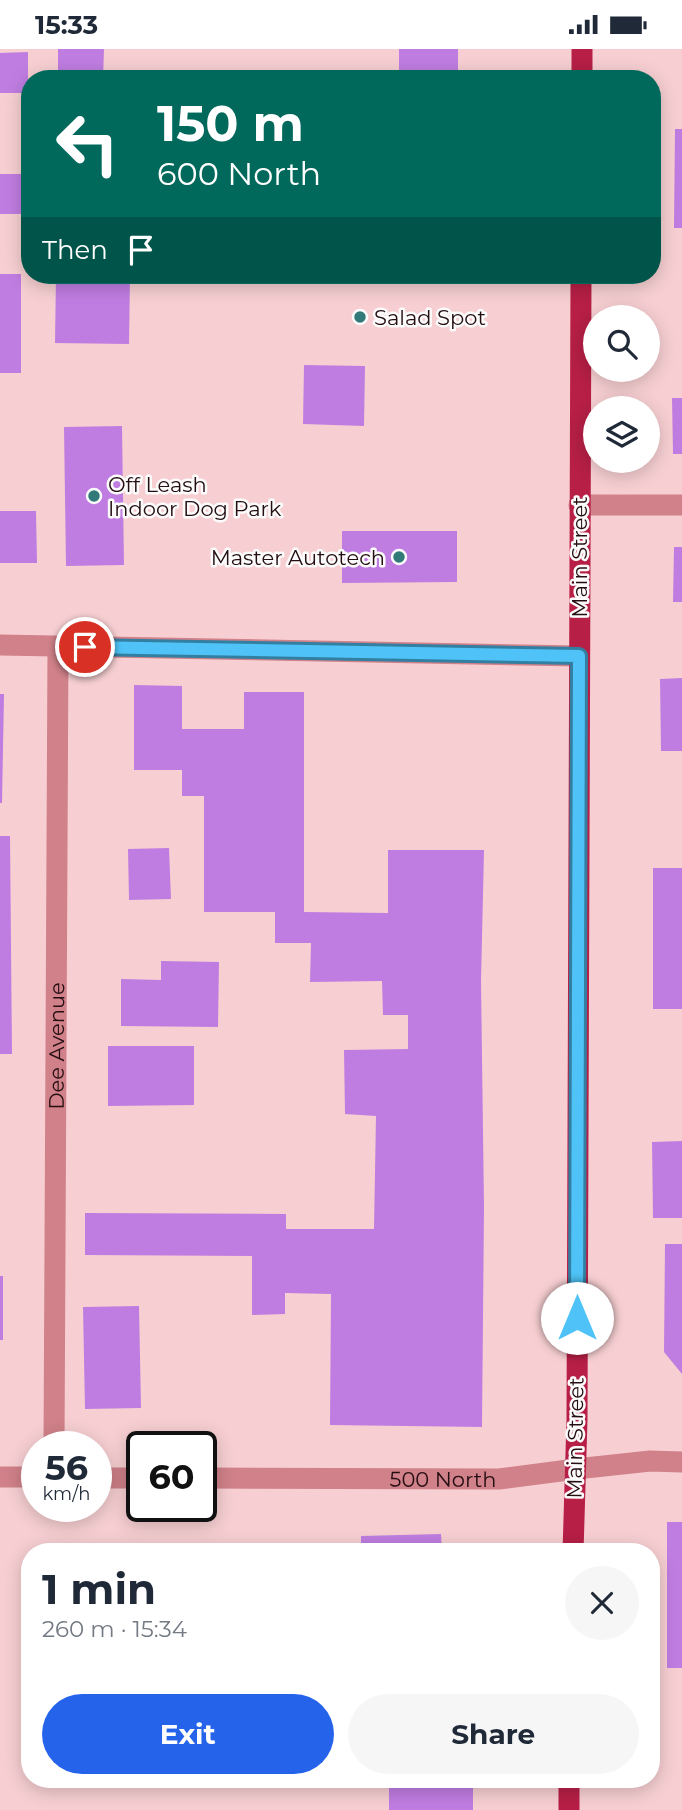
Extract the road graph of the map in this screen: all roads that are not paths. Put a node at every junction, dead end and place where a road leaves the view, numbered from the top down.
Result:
1 (582, 49) edge
2 (582, 70) edge
3 (581, 284) edge
4 (579, 505) junction
5 (682, 506) edge
6 (0, 645) edge
7 (58, 647) junction
8 (579, 656) junction
9 (54, 1431) edge
10 (682, 1462) edge
11 (576, 1469) junction
12 (0, 1477) edge
13 (21, 1477) edge
14 (217, 1478) edge
15 (573, 1543) edge
16 (569, 1788) edge
17 (569, 1810) edge

1 - 2 main road
3 - 4 main road, Main Street
4 - 5 street
4 - 8 main road, Main Street
6 - 7 street
7 - 8 street
7 - 9 street, Dee Avenue
8 - 11 main road, Main Street
10 - 11 street, 500 North
11 - 14 street, 500 North
11 - 15 main road, Main Street
12 - 13 street
16 - 17 main road

